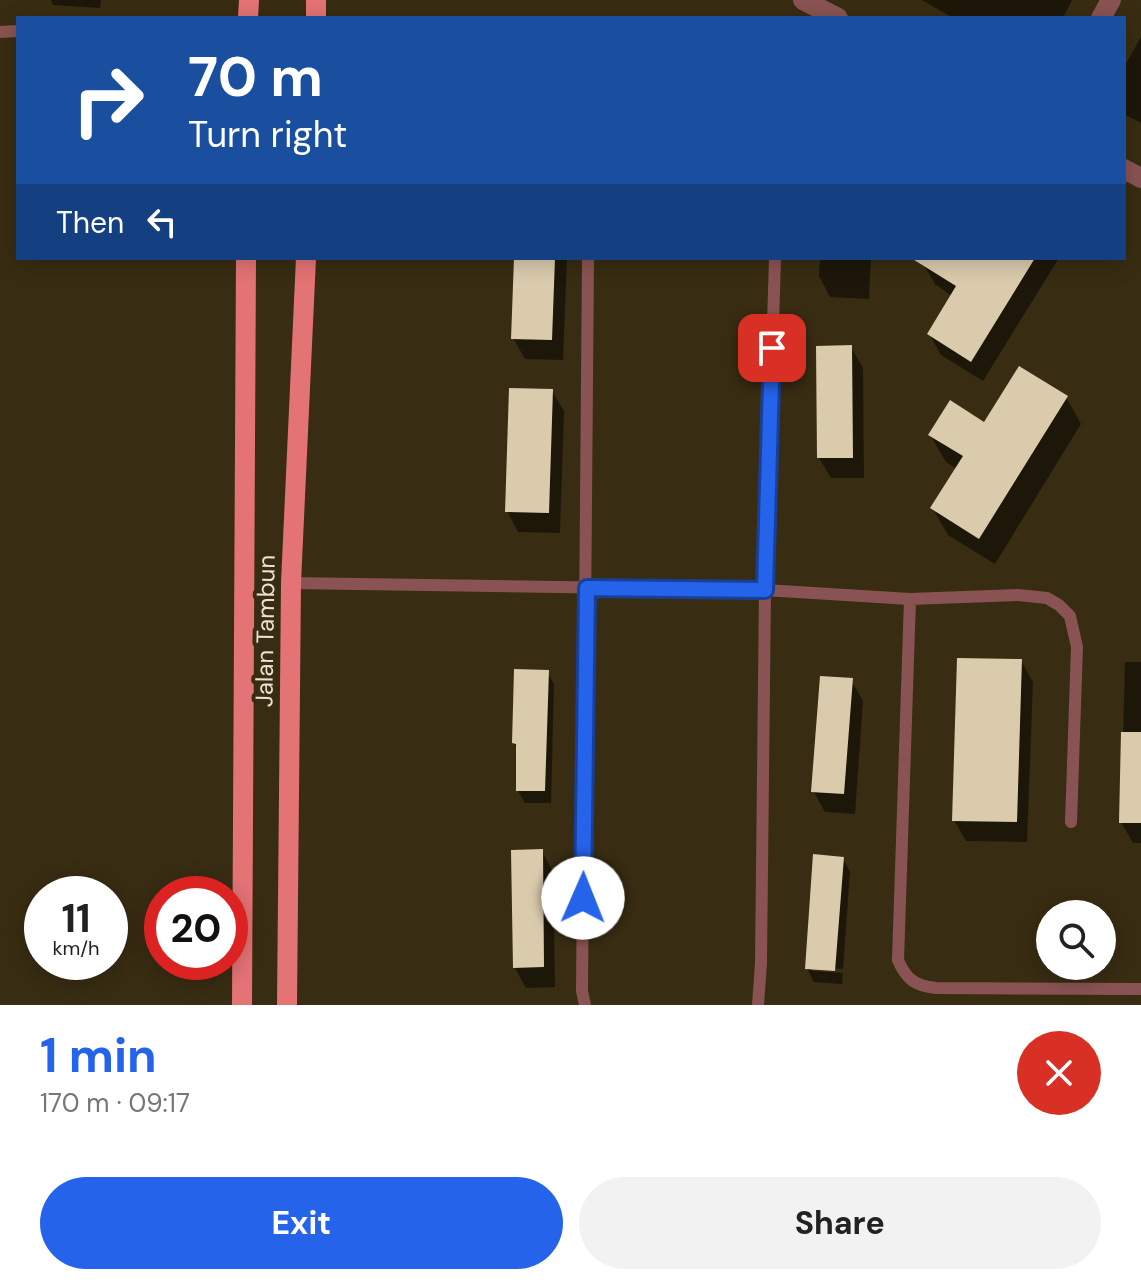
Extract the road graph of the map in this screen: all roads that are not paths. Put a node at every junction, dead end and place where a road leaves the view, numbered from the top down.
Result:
1 (804, 0) edge
2 (834, 16) edge
3 (246, 260) edge
4 (306, 260) edge
5 (588, 260) edge
6 (775, 260) edge
7 (291, 583) junction
8 (587, 588) junction
9 (765, 590) junction
10 (910, 599) junction
11 (1071, 822) dead end
12 (1141, 989) edge
13 (242, 1005) edge
14 (287, 1005) edge
15 (585, 1005) edge
16 (758, 1005) edge

1 - 2 street
3 - 13 main road, Jalan Tambun
4 - 7 main road, Jalan Tambun
5 - 8 lane
6 - 9 lane
7 - 8 lane
7 - 14 main road, Jalan Tambun
8 - 9 lane
8 - 15 lane
9 - 10 lane
9 - 16 lane
10 - 11 lane
10 - 12 lane

